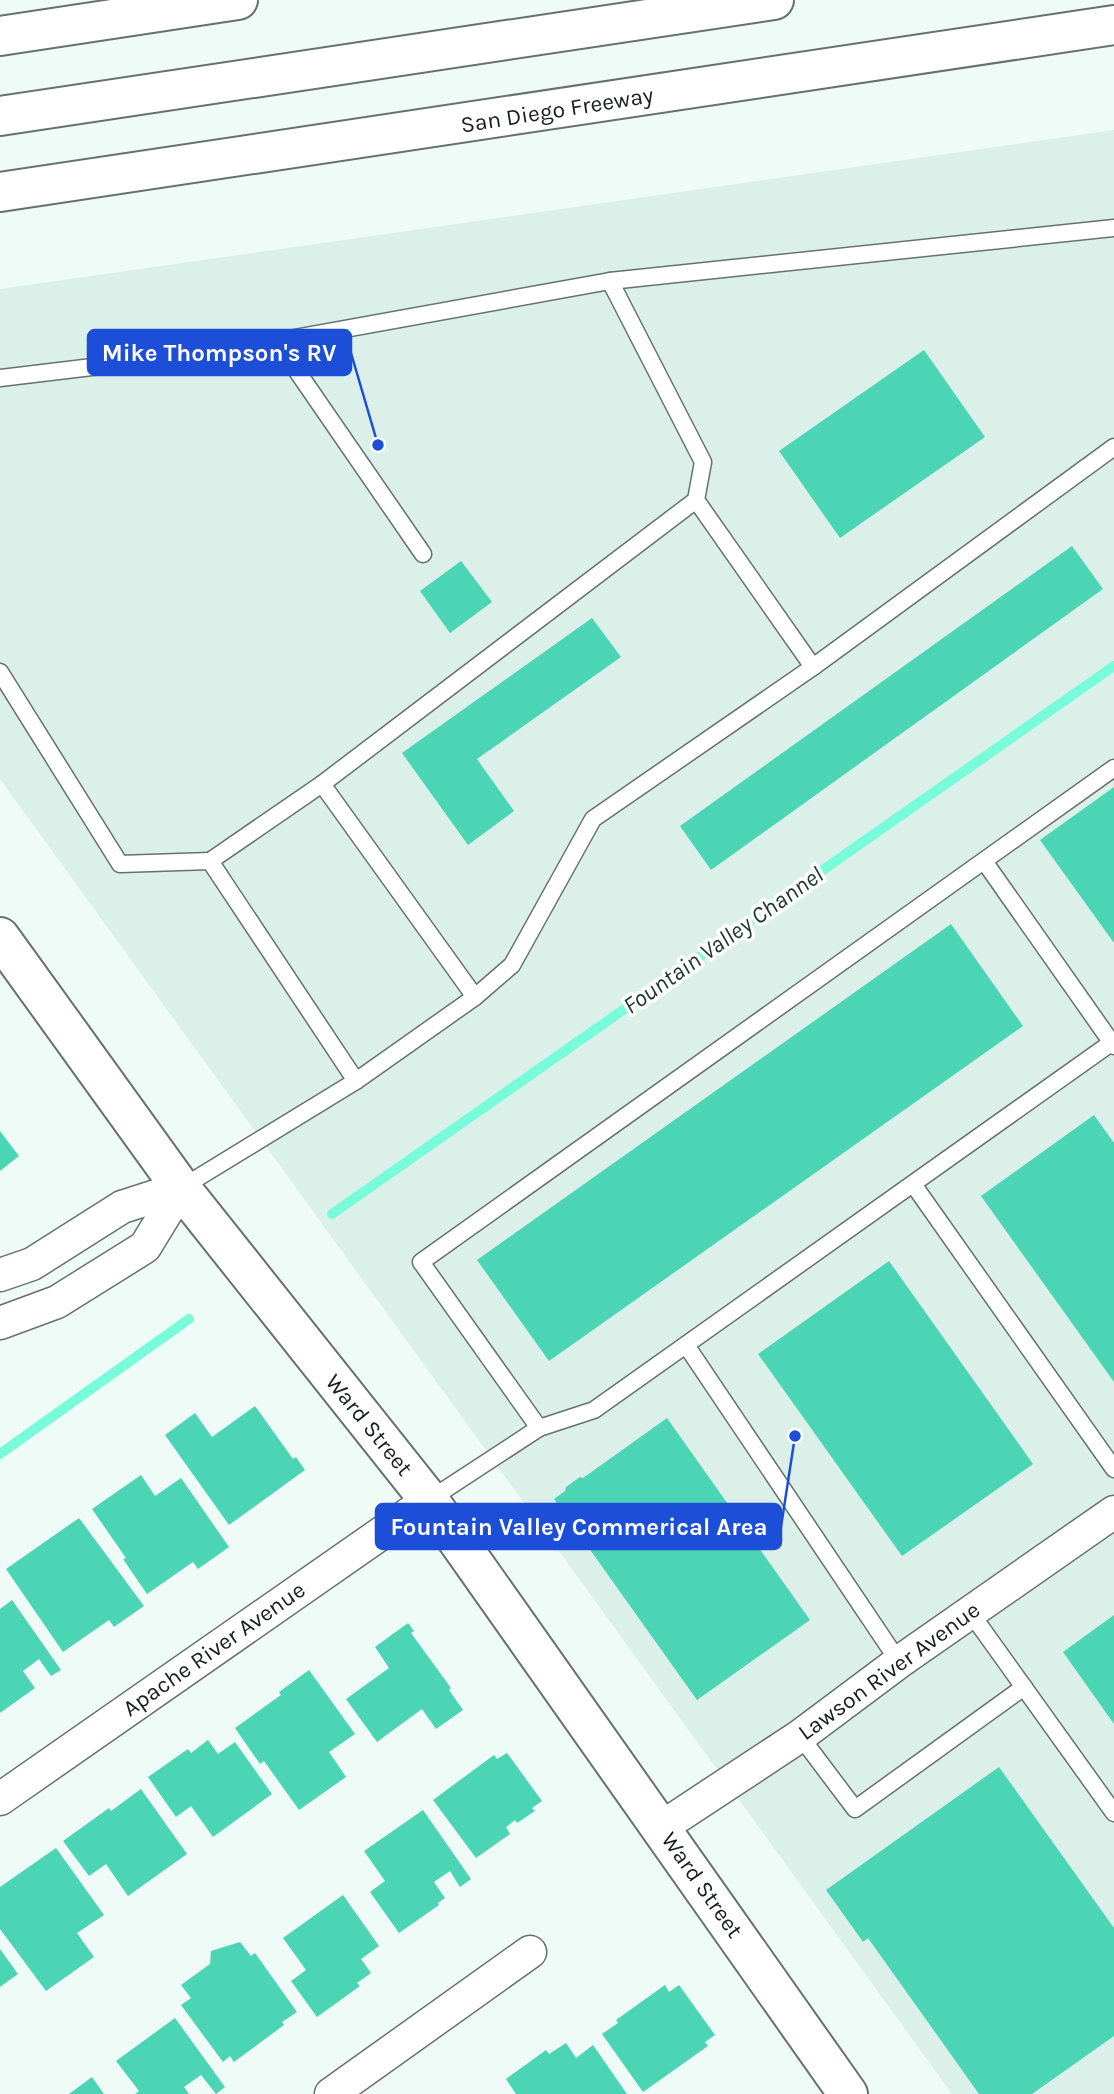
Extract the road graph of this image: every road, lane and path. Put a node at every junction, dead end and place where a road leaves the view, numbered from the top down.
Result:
1 (238, 0) edge
2 (774, 0) edge
3 (1114, 25) edge
4 (0, 36) edge
5 (0, 116) edge
6 (0, 192) edge
7 (1114, 228) edge
8 (610, 281) junction
9 (277, 342) junction
10 (0, 378) edge
11 (1114, 447) edge
12 (696, 500) junction
13 (423, 554) dead end
14 (813, 667) junction
15 (0, 672) edge
16 (1114, 768) edge
17 (322, 784) junction
18 (210, 861) junction
19 (984, 861) junction
20 (0, 937) edge
21 (475, 998) junction
22 (1113, 1044) edge
23 (356, 1081) junction
24 (913, 1184) junction
25 (181, 1188) junction
26 (0, 1275) edge
27 (0, 1323) edge
28 (686, 1345) junction
29 (539, 1428) junction
30 (1114, 1469) edge
31 (429, 1500) junction
32 (1114, 1513) edge
33 (970, 1612) junction
34 (899, 1662) junction
35 (1024, 1687) junction
36 (800, 1736) junction
37 (0, 1799) edge
38 (1114, 1813) edge
39 (662, 1828) junction
40 (530, 1952) dead end
41 (331, 2094) edge
42 (848, 2094) edge

1 - 4 main road
2 - 5 main road
3 - 6 main road, San Diego Freeway
7 - 8 lane
8 - 9 lane
8 - 12 lane
9 - 10 lane
9 - 13 lane
11 - 14 lane
12 - 14 lane
12 - 17 lane
14 - 21 lane
15 - 18 lane
16 - 19 lane
17 - 18 lane
17 - 21 lane
18 - 23 lane
19 - 22 lane
19 - 29 lane
20 - 25 main road, Ward Street
21 - 23 lane
22 - 24 lane
23 - 25 lane
24 - 28 lane
24 - 30 lane
25 - 26 street
25 - 27 street
25 - 31 main road, Ward Street
28 - 29 lane
28 - 34 lane
29 - 31 lane
31 - 37 street, Apache River Avenue
31 - 39 main road, Ward Street
32 - 33 street, Lawson River Avenue
33 - 34 street, Lawson River Avenue
33 - 35 lane
34 - 36 street, Lawson River Avenue
35 - 36 lane
35 - 38 lane
36 - 39 street, Lawson River Avenue
39 - 42 main road, Ward Street
40 - 41 street

